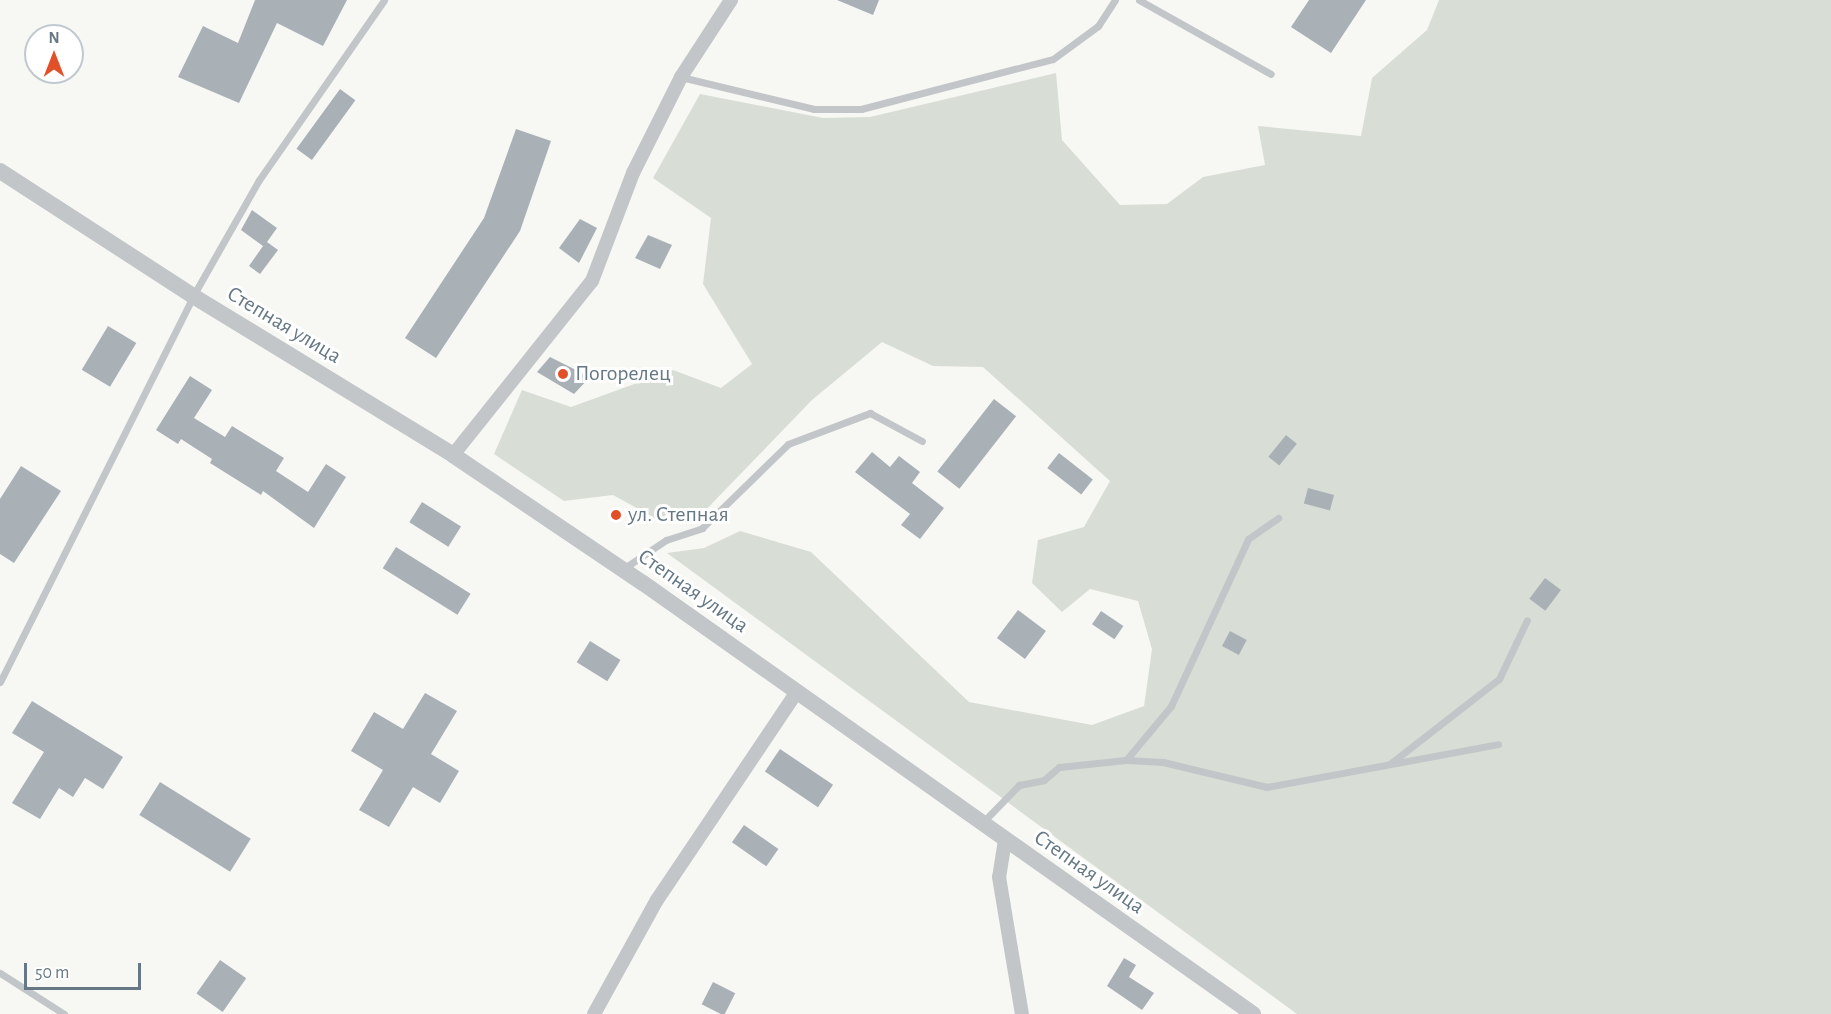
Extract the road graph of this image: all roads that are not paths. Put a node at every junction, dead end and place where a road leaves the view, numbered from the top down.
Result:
1 (384, 0) edge
2 (731, 0) edge
3 (1115, 0) edge
4 (1139, 0) edge
5 (1271, 74) dead end
6 (681, 77) junction
7 (0, 171) edge
8 (194, 296) junction
9 (922, 441) dead end
10 (453, 455) junction
11 (1278, 518) dead end
12 (623, 569) junction
13 (1527, 620) dead end
14 (0, 682) edge
15 (797, 692) junction
16 (1498, 744) dead end
17 (1126, 760) junction
18 (1389, 765) junction
19 (981, 824) junction
20 (1005, 840) junction
21 (0, 973) edge
22 (64, 1014) edge
23 (594, 1014) edge
24 (1022, 1014) edge
25 (1253, 1014) edge

1 - 8 lane
2 - 6 street
3 - 6 lane
4 - 5 lane
6 - 10 street
7 - 8 street, Степная улица
8 - 10 street, Степная улица
8 - 14 lane
9 - 12 lane
10 - 12 street, Степная улица
11 - 17 lane
12 - 15 street, Степная улица
13 - 18 lane
15 - 19 street, Степная улица
15 - 23 street
16 - 18 lane
17 - 18 lane
17 - 19 lane
19 - 20 street, Степная улица
20 - 24 street
20 - 25 street, Степная улица
21 - 22 lane

